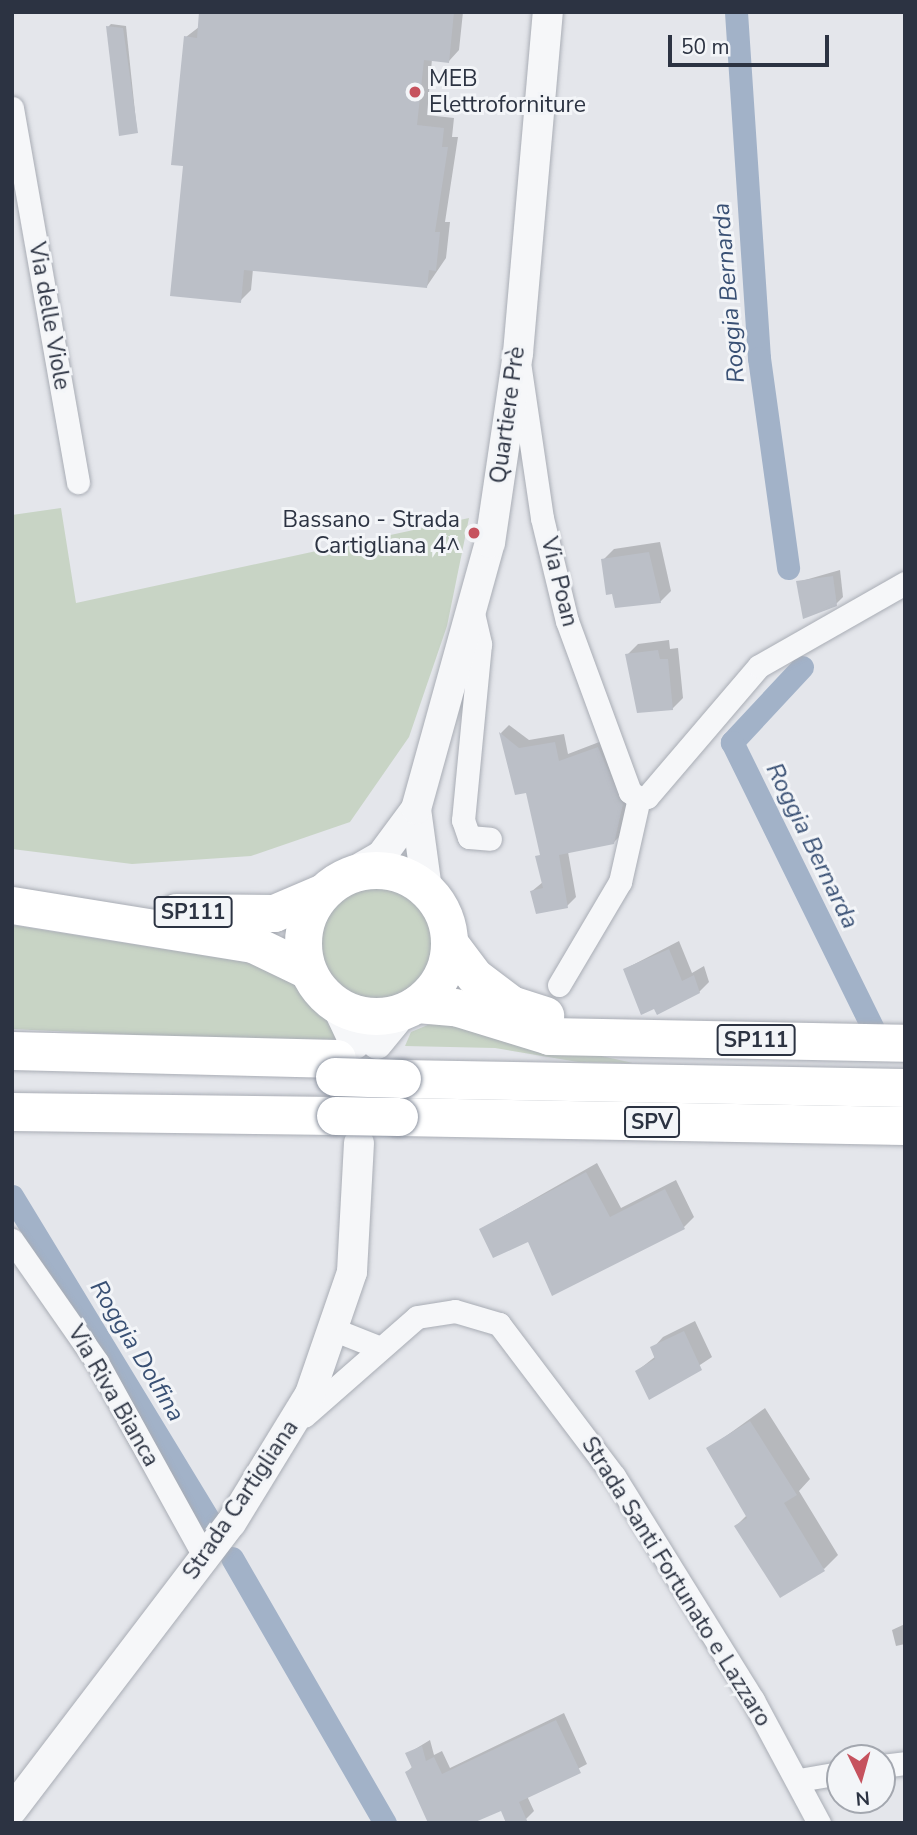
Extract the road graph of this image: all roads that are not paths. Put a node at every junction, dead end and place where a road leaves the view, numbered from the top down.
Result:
1 (548, 12) edge
2 (12, 108) edge
3 (518, 353) junction
4 (78, 482) dead end
5 (905, 583) edge
6 (473, 613) junction
7 (639, 798) junction
8 (416, 808) junction
9 (490, 839) dead end
10 (334, 884) junction
11 (427, 889) junction
12 (12, 905) edge
13 (61, 910) junction
14 (450, 944) junction
15 (307, 970) junction
16 (559, 985) dead end
17 (337, 1006) junction
18 (410, 1008) junction
19 (610, 1035) junction
20 (905, 1043) edge
21 (12, 1051) edge
22 (384, 1057) junction
23 (12, 1070) edge
24 (905, 1088) edge
25 (12, 1112) edge
26 (905, 1126) edge
27 (348, 1130) junction
28 (12, 1240) edge
29 (335, 1330) junction
30 (378, 1348) junction
31 (293, 1426) junction
32 (205, 1558) junction
33 (826, 1775) edge
34 (799, 1780) junction
35 (12, 1810) edge
36 (819, 1823) edge

1 - 3 street, Quartiere Prè
2 - 4 street, Via delle Viole
3 - 6 street, Quartiere Prè
3 - 7 street, Via Poan
5 - 7 street
6 - 8 street, Quartiere Prè
6 - 9 street
7 - 16 street
8 - 10 street, Quartiere Prè
8 - 11 street, Quartiere Prè
10 - 11 main road, SP111
10 - 13 main road, SP111
10 - 15 main road
11 - 14 main road, SP111
12 - 13 main road, SP111
13 - 15 main road, SP111
14 - 18 main road
14 - 19 main road, SP111
15 - 17 main road, SP111
17 - 18 main road, SP111
17 - 22 street
18 - 19 main road, SP111
18 - 22 street
19 - 20 main road, SP111
21 - 22 highway
22 - 23 highway, SPV, bridge
22 - 24 highway, SPV
25 - 27 highway, SPV
26 - 27 highway, SPV, bridge
27 - 29 street, Strada Cartigliana
28 - 32 street, Via Riva Bianca
29 - 30 street
29 - 31 street, Strada Cartigliana
30 - 31 street, Strada Santi Fortunato e Lazzaro
30 - 34 street, Strada Santi Fortunato e Lazzaro
31 - 32 street, Strada Cartigliana
32 - 35 street, Strada Cartigliana
33 - 34 street
34 - 36 street, Strada Santi Fortunato e Lazzaro

